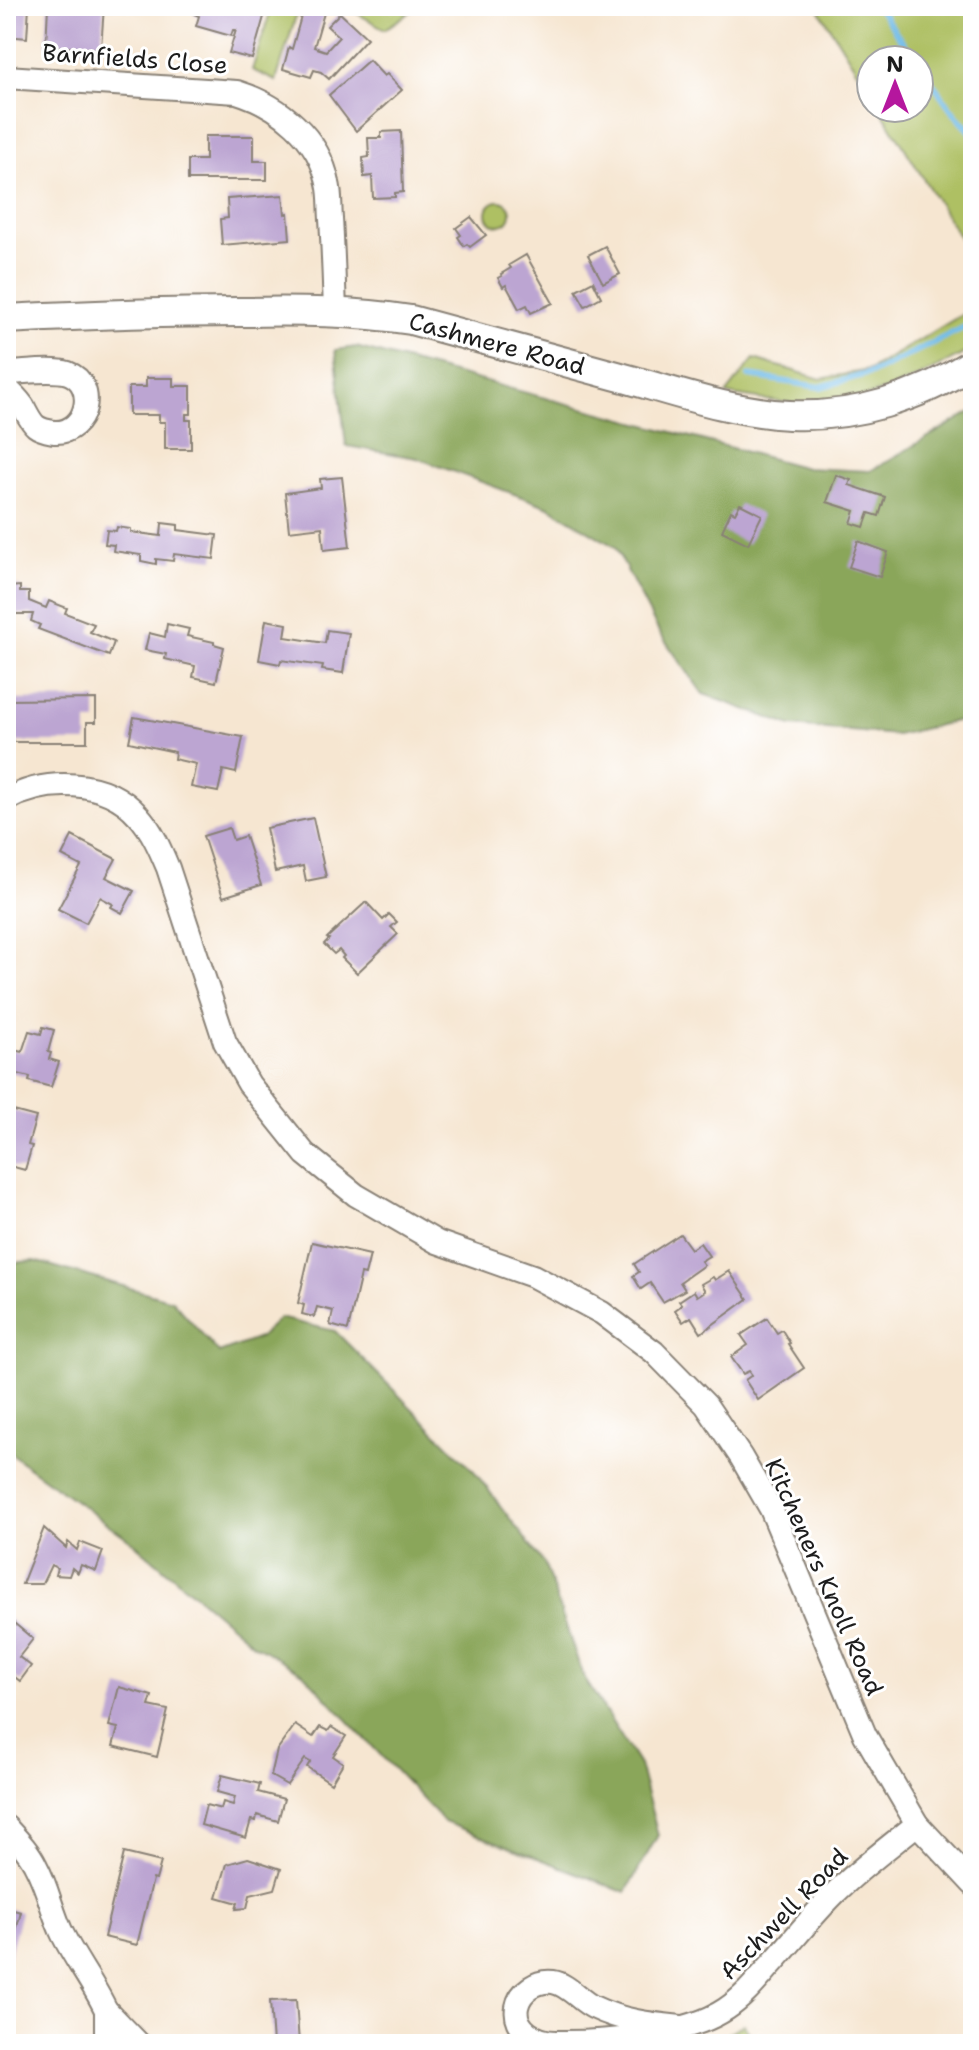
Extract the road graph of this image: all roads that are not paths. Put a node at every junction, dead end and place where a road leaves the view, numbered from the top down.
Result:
1 (6, 77) edge
2 (335, 312) junction
3 (6, 319) edge
4 (973, 363) edge
5 (6, 373) edge
6 (6, 388) edge
7 (6, 800) edge
8 (917, 1824) junction
9 (6, 1827) edge
10 (973, 1884) edge
11 (106, 2010) junction
12 (681, 2027) junction
13 (106, 2044) edge
14 (139, 2044) edge

1 - 2 street, Barnfields Close
2 - 3 street, Cashmere Road
2 - 4 street, Cashmere Road
5 - 6 street
7 - 8 street, Kitcheners Knoll Road
8 - 10 street, Kitcheners Knoll Road
8 - 12 street, Aschwell Road
9 - 11 street
11 - 13 street
11 - 14 street
12 - 12 street, Aschwell Road

